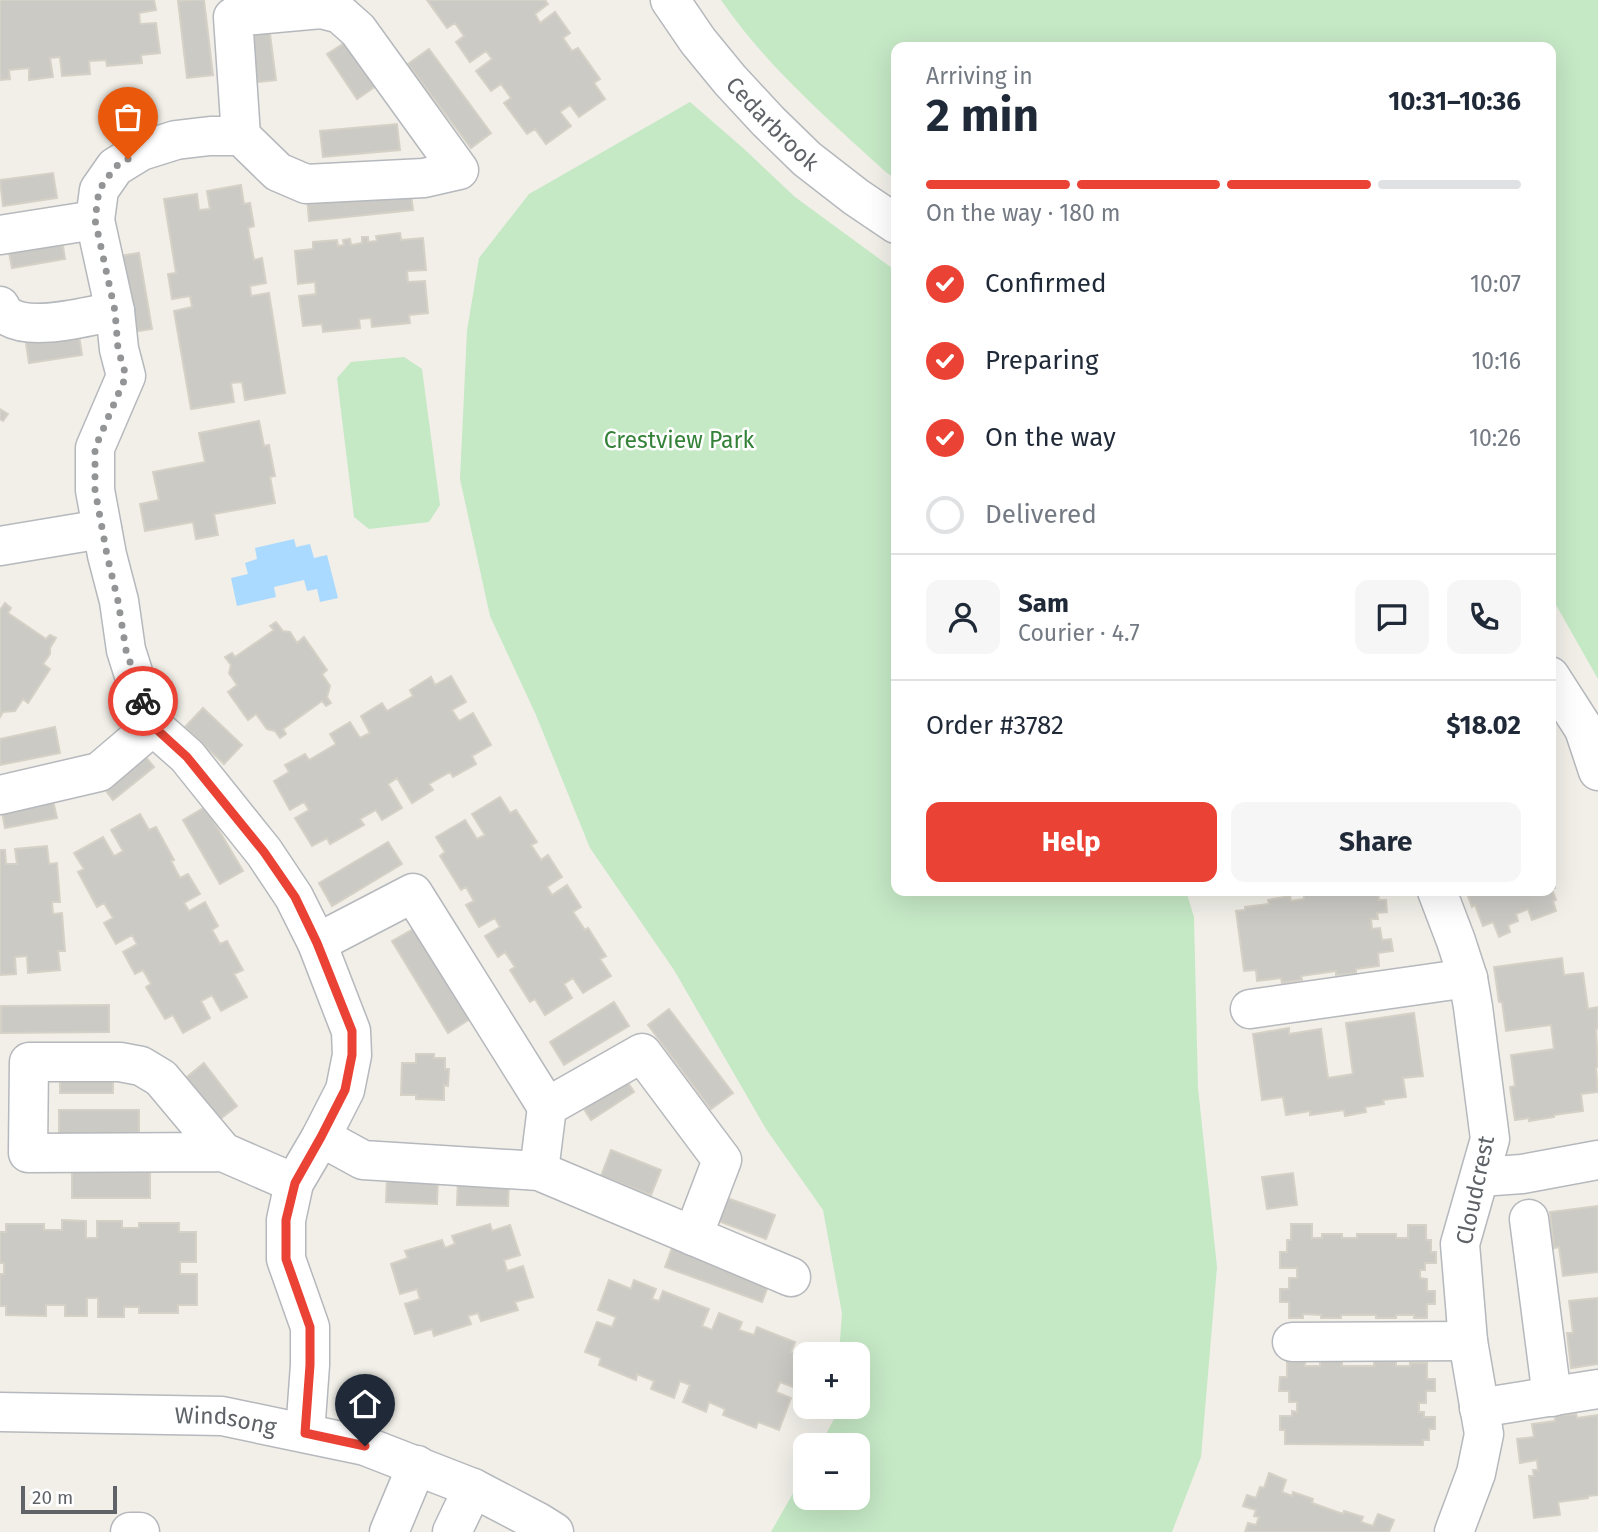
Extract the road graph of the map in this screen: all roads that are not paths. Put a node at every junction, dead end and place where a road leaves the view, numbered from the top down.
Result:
1 (670, 0) edge
2 (241, 136) junction
3 (95, 220) junction
4 (891, 221) edge
5 (0, 235) edge
6 (0, 306) edge
7 (115, 311) junction
8 (102, 529) junction
9 (0, 546) edge
10 (1556, 685) edge
11 (153, 726) junction
12 (1598, 771) edge
13 (0, 795) edge
14 (1439, 896) edge
15 (317, 943) junction
16 (1468, 978) junction
17 (1250, 1009) dead end
18 (547, 1107) junction
19 (321, 1137) junction
20 (223, 1152) junction
21 (1598, 1160) edge
22 (539, 1171) junction
23 (1480, 1177) junction
24 (295, 1183) junction
25 (1529, 1219) dead end
26 (693, 1236) junction
27 (791, 1278) dead end
28 (1468, 1341) junction
29 (1292, 1342) dead end
30 (1598, 1390) edge
31 (1552, 1397) junction
32 (1479, 1408) junction
33 (0, 1412) edge
34 (305, 1433) junction
35 (416, 1465) junction
36 (473, 1488) junction
37 (130, 1532) edge
38 (140, 1532) edge
39 (389, 1532) edge
40 (452, 1532) edge
41 (554, 1532) edge
42 (1454, 1532) edge

1 - 4 street, Cedarbrook
2 - 2 street
2 - 3 street
3 - 5 street
3 - 7 street
6 - 7 street
7 - 8 street
8 - 9 street
8 - 11 street
10 - 12 street
11 - 13 street
11 - 15 street
14 - 16 street, Cloudcrest
15 - 18 street
15 - 19 street
16 - 17 street
16 - 23 street, Cloudcrest
18 - 22 street
18 - 26 street
19 - 22 street
19 - 24 street
20 - 20 street
20 - 24 street
21 - 23 street
22 - 26 street
23 - 28 street, Cloudcrest
24 - 34 street
25 - 31 street
26 - 27 street
28 - 29 street
28 - 32 street, Cloudcrest
30 - 31 street
31 - 32 street
32 - 42 street, Cloudcrest
33 - 34 street, Windsong
34 - 35 street, Windsong
35 - 36 street, Windsong
35 - 39 street
36 - 40 street
36 - 41 street, Windsong
37 - 38 street

